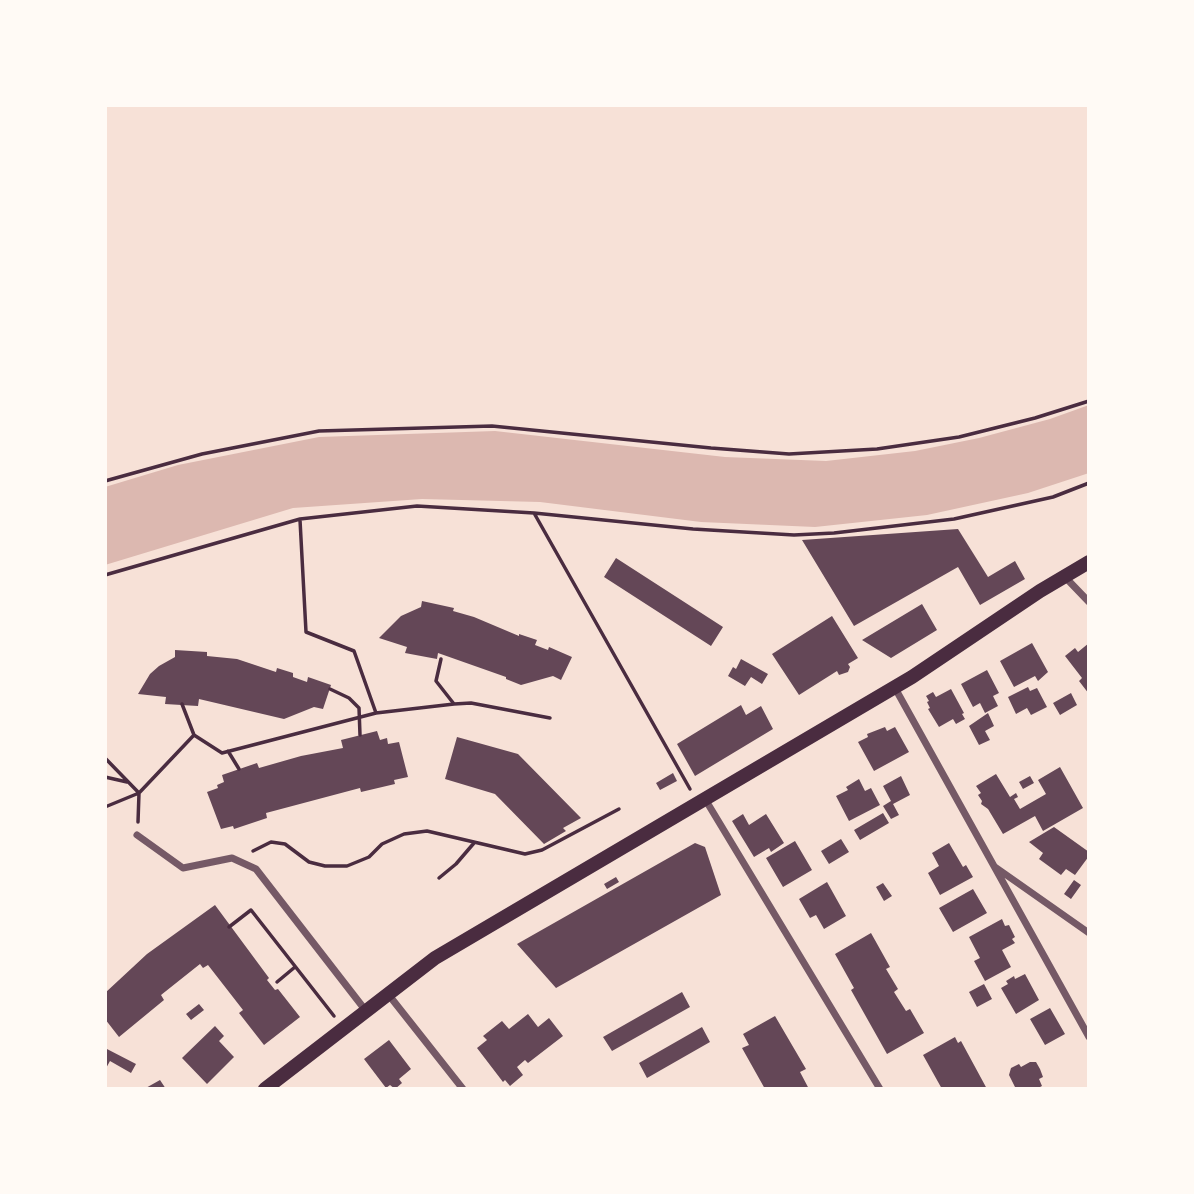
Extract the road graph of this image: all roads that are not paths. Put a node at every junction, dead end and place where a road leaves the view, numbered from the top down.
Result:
1 (1089, 562) edge
2 (1065, 576) junction
3 (1089, 602) edge
4 (895, 687) junction
5 (701, 802) junction
6 (137, 835) road end
7 (993, 866) junction
8 (1089, 933) edge
9 (388, 993) junction
10 (366, 1011) junction
11 (1089, 1037) edge
12 (265, 1089) edge
13 (463, 1089) edge
14 (880, 1089) edge

1 - 2 main road
2 - 3 street
2 - 4 main road
4 - 5 main road
4 - 7 street
5 - 9 main road
5 - 14 street
6 - 10 street
7 - 8 street
7 - 11 street
9 - 10 main road
9 - 13 street
10 - 12 main road

